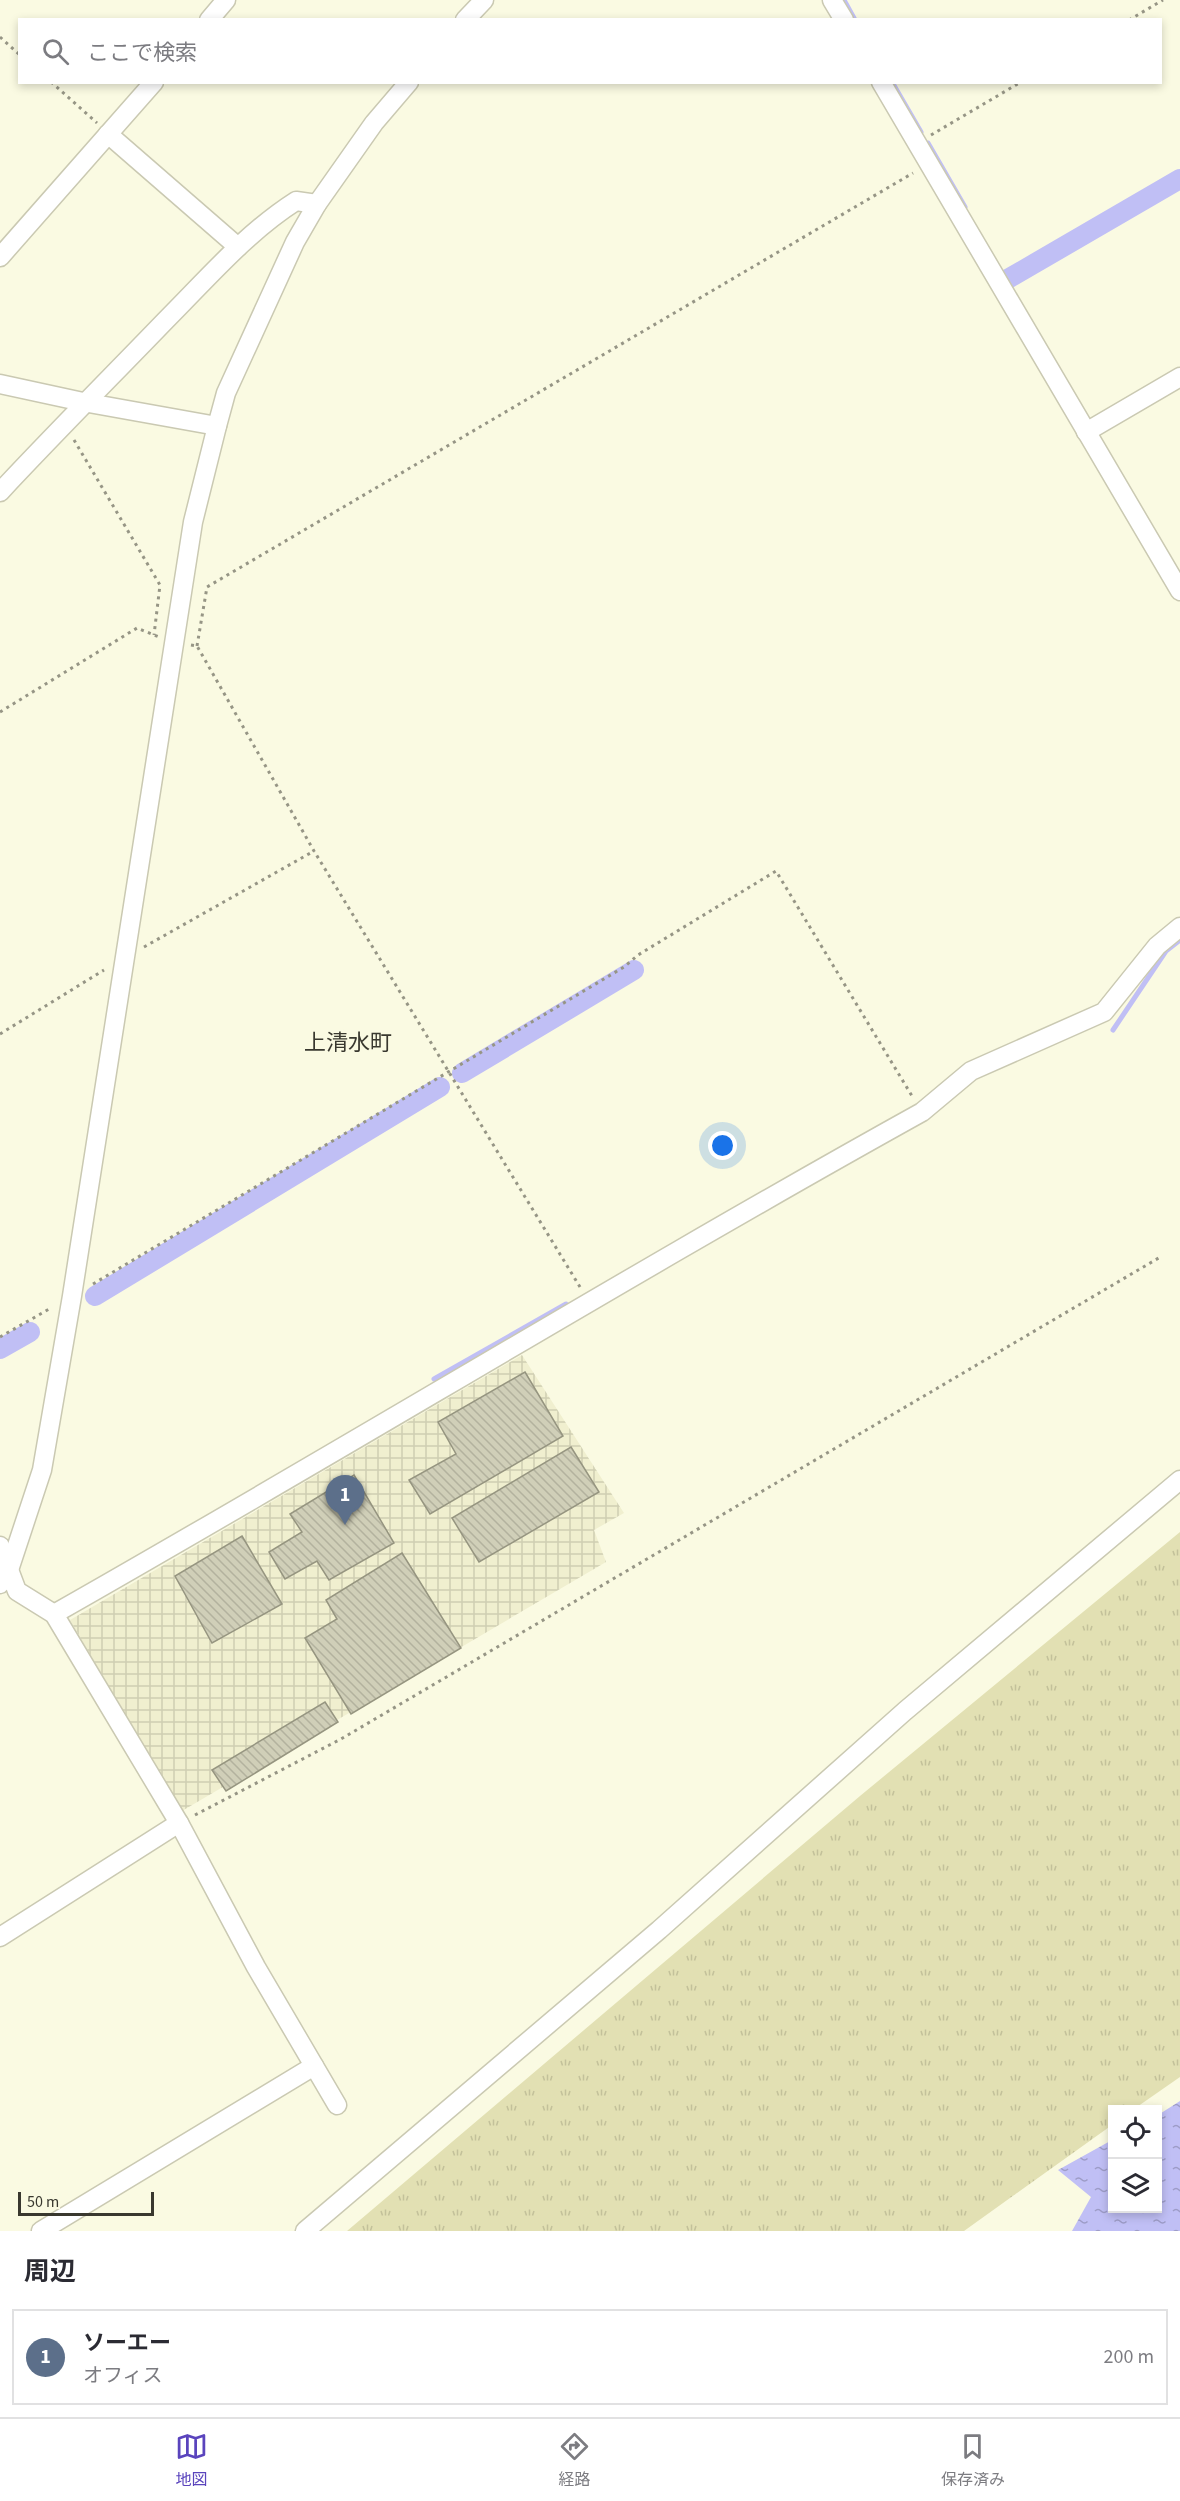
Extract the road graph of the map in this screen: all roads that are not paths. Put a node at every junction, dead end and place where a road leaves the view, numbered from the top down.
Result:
1 (226, 0) edge
2 (484, 0) edge
3 (832, 0) edge
4 (211, 18) edge
5 (467, 18) edge
6 (843, 18) edge
7 (152, 84) edge
8 (407, 84) edge
9 (882, 84) edge
10 (108, 134) junction
11 (317, 204) junction
12 (238, 247) junction
13 (0, 257) edge
14 (1180, 377) edge
15 (0, 384) edge
16 (83, 402) junction
17 (217, 426) junction
18 (1086, 432) junction
19 (0, 492) edge
20 (1180, 591) edge
21 (1180, 927) edge
22 (1180, 1480) edge
23 (0, 1546) edge
24 (8, 1583) edge
25 (54, 1614) junction
26 (179, 1823) junction
27 (0, 1937) edge
28 (314, 2066) junction
29 (338, 2105) dead end
30 (41, 2231) edge
31 (305, 2231) edge

1 - 4 street
2 - 5 street
3 - 6 street
7 - 10 street
8 - 11 street
9 - 18 street
10 - 12 street
10 - 13 street
11 - 12 street
11 - 17 street
12 - 16 street
14 - 18 street
15 - 16 street
16 - 17 street
16 - 19 street
17 - 24 street
18 - 20 street
21 - 25 street
22 - 31 street
23 - 24 street
24 - 25 street
25 - 26 street
26 - 27 street
26 - 28 street
28 - 29 street
28 - 30 street

